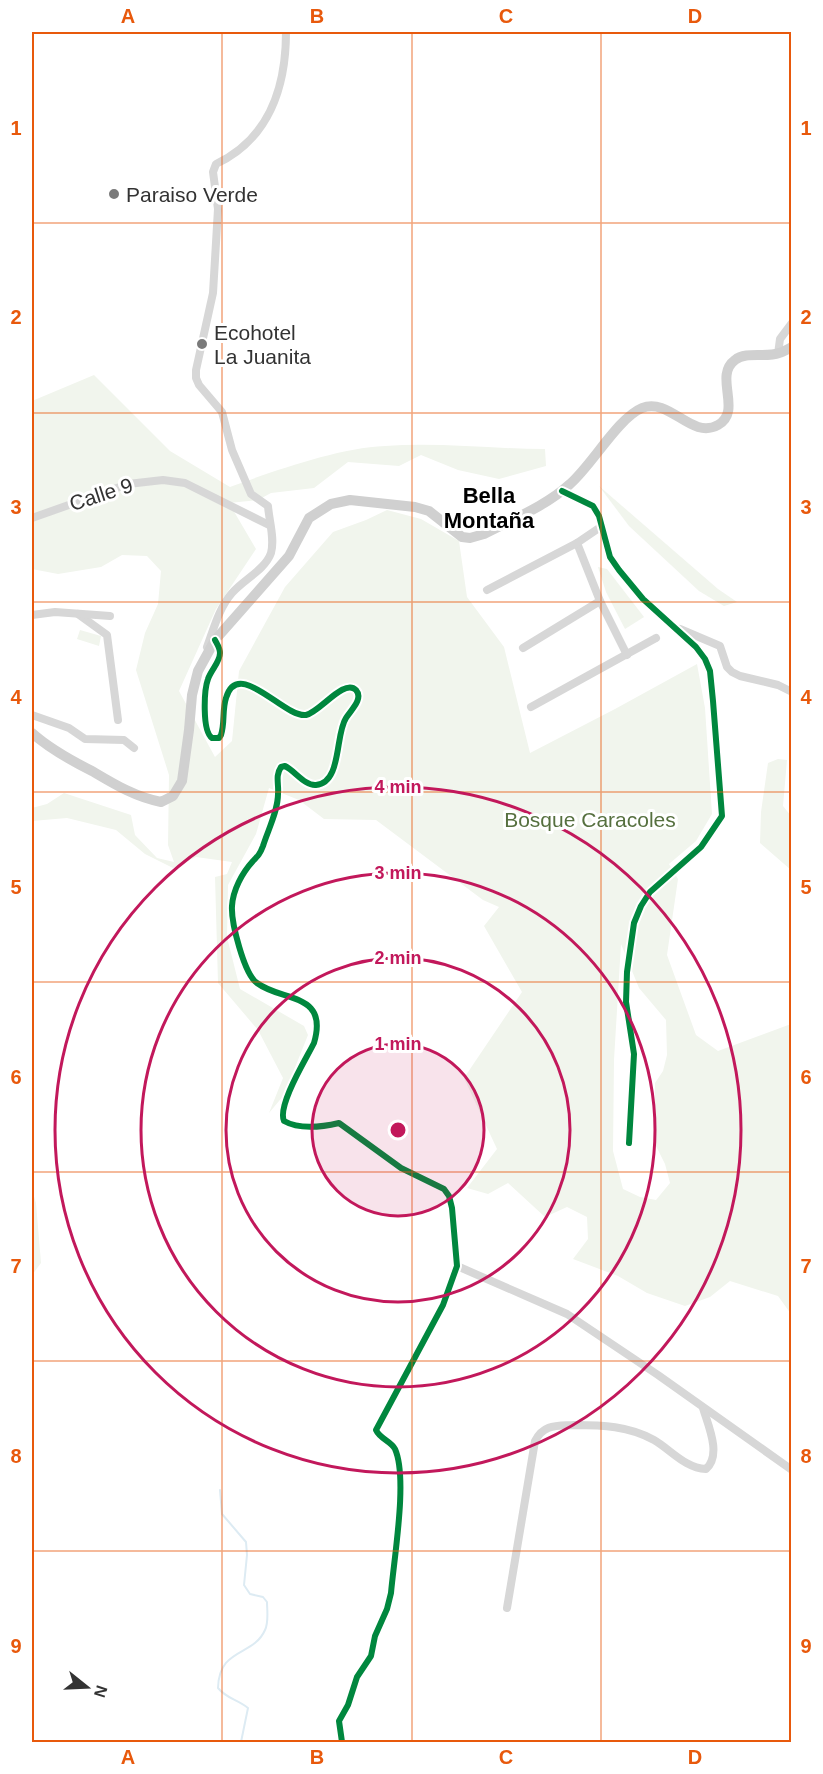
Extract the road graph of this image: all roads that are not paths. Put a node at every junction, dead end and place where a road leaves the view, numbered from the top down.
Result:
1 (286, 32) edge
2 (792, 323) edge
3 (792, 347) edge
4 (778, 354) junction
5 (562, 491) junction
6 (32, 518) edge
7 (269, 525) junction
8 (602, 526) junction
9 (578, 543) junction
10 (487, 590) dead end
11 (600, 601) junction
12 (78, 614) junction
13 (32, 615) edge
14 (110, 616) dead end
15 (674, 627) junction
16 (656, 638) dead end
17 (215, 640) junction
18 (523, 648) dead end
19 (627, 655) junction
20 (198, 671) junction
21 (792, 692) edge
22 (531, 707) dead end
23 (32, 715) edge
24 (118, 720) dead end
25 (32, 733) edge
26 (134, 748) dead end
27 (629, 1143) dead end
28 (457, 1266) junction
29 (703, 1408) junction
30 (792, 1470) edge
31 (507, 1608) dead end
32 (342, 1743) edge

1 - 7 street
2 - 4 street
3 - 4 main road
4 - 5 main road
5 - 8 street
5 - 17 main road
6 - 7 street, Calle 9
7 - 20 street
8 - 9 street
8 - 15 street
9 - 10 street
9 - 11 street
11 - 18 street
11 - 19 street
12 - 13 street
12 - 14 street
12 - 24 street
15 - 21 street
15 - 27 street
16 - 19 street
17 - 20 main road
17 - 28 street
19 - 22 street
20 - 25 main road
23 - 26 street
28 - 29 street
28 - 32 street
29 - 30 street
29 - 31 street

